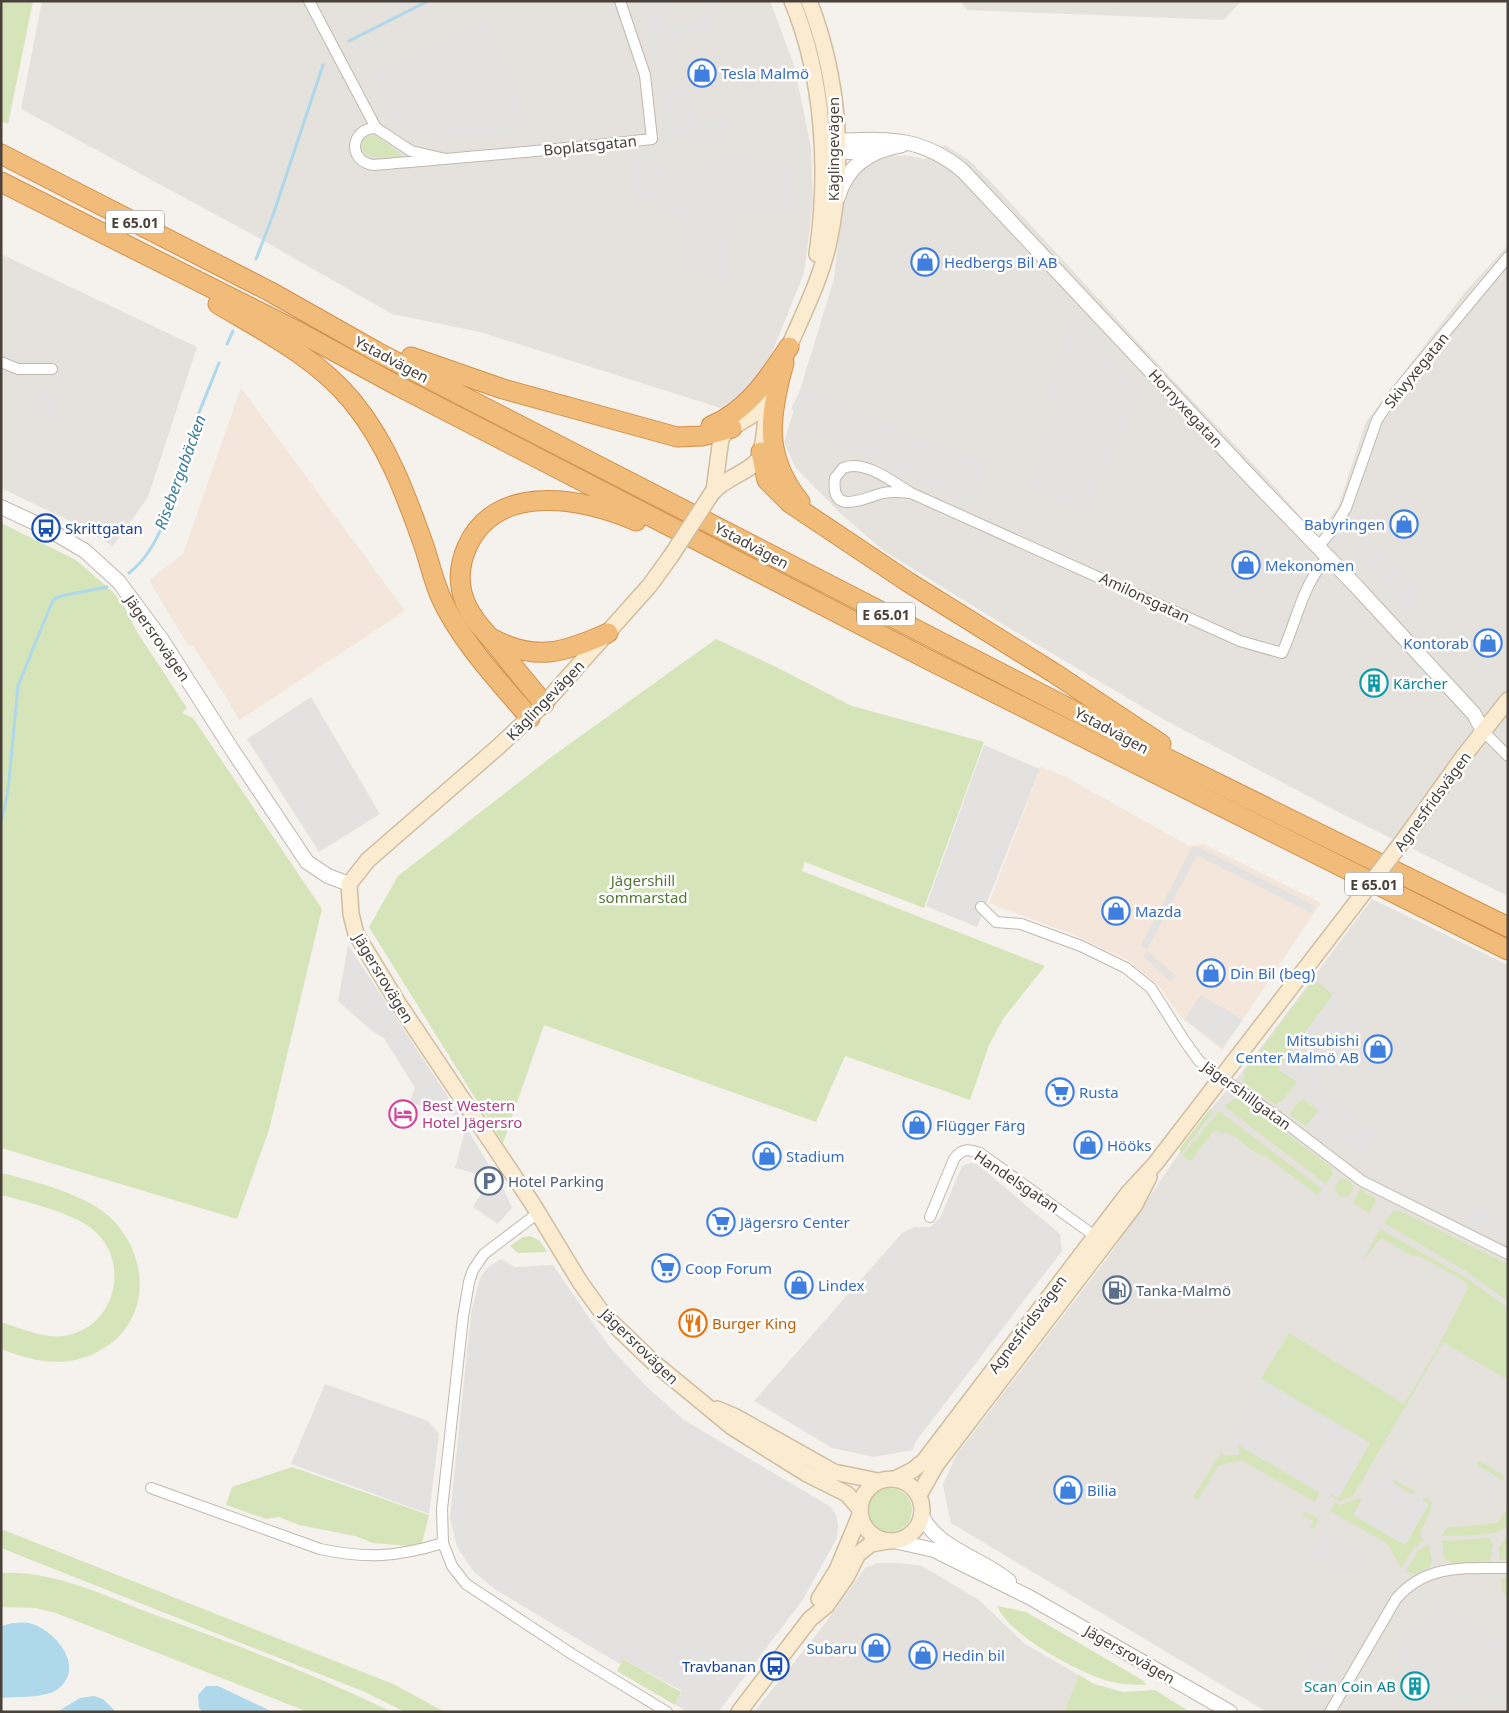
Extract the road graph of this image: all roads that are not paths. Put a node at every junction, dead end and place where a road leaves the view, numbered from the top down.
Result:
1 (309, 1) edge
2 (620, 1) edge
3 (792, 1) edge
4 (809, 1) edge
5 (376, 128) junction
6 (917, 144) junction
7 (829, 146) junction
8 (878, 152) junction
9 (1, 154) edge
10 (446, 159) junction
11 (1, 182) edge
12 (833, 214) junction
13 (76, 220) junction
14 (1508, 257) edge
15 (269, 290) junction
16 (810, 297) junction
17 (789, 347) junction
18 (1, 362) edge
19 (52, 369) dead end
20 (774, 381) junction
21 (638, 426) junction
22 (732, 428) junction
23 (761, 451) junction
24 (713, 492) junction
25 (911, 493) junction
26 (1, 506) edge
27 (811, 517) junction
28 (1323, 552) junction
29 (761, 574) junction
30 (608, 633) junction
31 (489, 637) junction
32 (1508, 700) edge
33 (544, 704) junction
34 (530, 718) junction
35 (1483, 731) junction
36 (1508, 756) edge
37 (1260, 805) junction
38 (349, 884) junction
39 (981, 907) dead end
40 (1508, 928) edge
41 (1508, 950) edge
42 (1223, 1078) junction
43 (538, 1213) junction
44 (930, 1217) dead end
45 (1100, 1240) junction
46 (1508, 1254) edge
47 (706, 1405) junction
48 (895, 1479) junction
49 (878, 1481) junction
50 (151, 1488) dead end
51 (919, 1495) junction
52 (860, 1512) junction
53 (922, 1516) junction
54 (891, 1541) junction
55 (443, 1543) junction
56 (1508, 1568) edge
57 (1029, 1597) junction
58 (810, 1619) junction
59 (667, 1712) edge
60 (739, 1712) edge
61 (1230, 1712) edge
62 (1330, 1712) edge

1 - 5 street
2 - 10 street, Boplatsgatan
3 - 7 main road, Käglingevägen
4 - 7 main road, Käglingevägen
5 - 10 street, Boplatsgatan
5 - 10 street, Boplatsgatan
6 - 7 street, Hornyxegatan
6 - 8 street
6 - 28 street, Hornyxegatan
7 - 8 street
7 - 12 main road, Käglingevägen
7 - 16 main road, Käglingevägen
8 - 12 street
9 - 15 highway, Ystadvägen / E 65.01
11 - 13 highway, Ystadvägen / E 65.01
12 - 16 main road, Käglingevägen
13 - 29 highway, Ystadvägen / E 65.01
13 - 34 highway
14 - 28 street, Skivyxegatan
15 - 21 highway
15 - 37 highway, Ystadvägen / E 65.01
16 - 17 main road, Käglingevägen
17 - 20 main road, Käglingevägen
17 - 21 highway
17 - 27 highway
18 - 19 street
20 - 22 main road, Käglingevägen
20 - 23 main road, Käglingevägen
21 - 22 highway
22 - 23 main road
22 - 24 main road, Käglingevägen
23 - 24 main road, Käglingevägen
23 - 27 highway
24 - 30 main road, Käglingevägen, bridge
25 - 25 street, Amilonsgatan
25 - 28 street, Amilonsgatan
26 - 38 street, Jägersrovägen
27 - 37 highway
28 - 35 street, Hornyxegatan
29 - 31 highway
29 - 41 highway, Ystadvägen / E 65.01
30 - 31 highway
30 - 33 main road, Käglingevägen
31 - 33 highway
32 - 35 main road, Agnesfridsvägen
33 - 34 main road, Käglingevägen
34 - 38 main road, Käglingevägen
35 - 36 street, Hornyxegatan
35 - 42 main road, Agnesfridsvägen, bridge
37 - 40 highway, Ystadvägen / E 65.01
38 - 43 main road, Jägersrovägen
39 - 42 street, Jägershillgatan
42 - 45 main road, Agnesfridsvägen
42 - 46 street, Jägershillgatan
43 - 47 main road, Jägersrovägen
43 - 55 street
44 - 45 street, Handelsgatan
45 - 48 main road, Agnesfridsvägen
45 - 51 main road, Agnesfridsvägen
47 - 49 main road, Jägersrovägen
47 - 52 main road, Jägersrovägen
48 - 49 main road
48 - 51 main road
49 - 52 main road
50 - 55 street
51 - 53 main road
52 - 54 main road
52 - 58 main road
53 - 54 main road
53 - 57 street, Jägersrovägen
54 - 57 street, Jägersrovägen
54 - 58 main road
55 - 59 street
56 - 62 street
57 - 61 street, Jägersrovägen
58 - 60 main road

